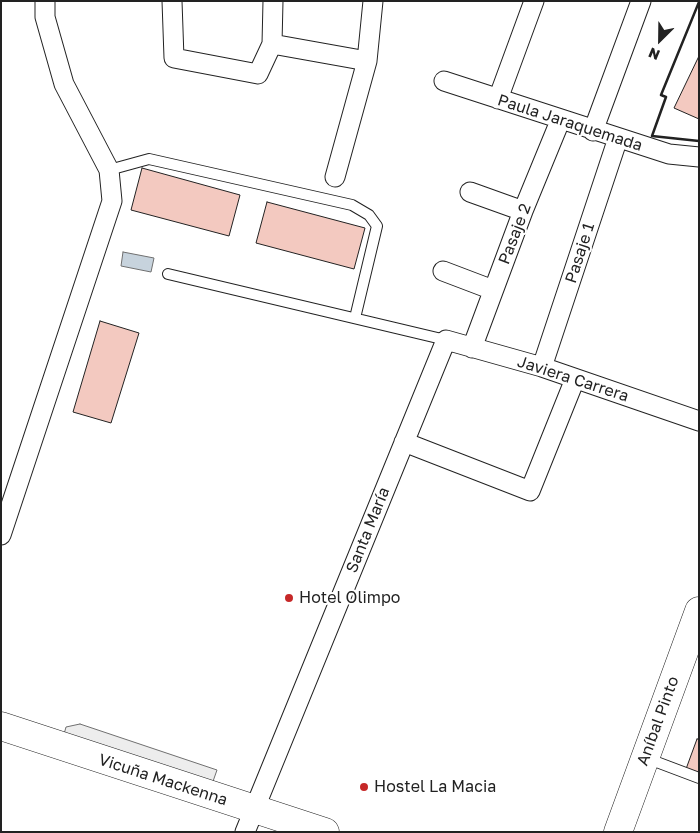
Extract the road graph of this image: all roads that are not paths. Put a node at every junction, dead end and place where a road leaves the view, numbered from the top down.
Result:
1 (45, 1) edge
2 (172, 1) edge
3 (273, 1) edge
4 (373, 1) edge
5 (534, 1) edge
6 (641, 1) edge
7 (272, 44) junction
8 (367, 61) junction
9 (444, 81) dead end
10 (498, 99) junction
11 (560, 120) junction
12 (593, 131) junction
13 (618, 138) junction
14 (699, 157) edge
15 (108, 170) junction
16 (335, 177) dead end
17 (470, 192) dead end
18 (523, 211) junction
19 (443, 271) dead end
20 (168, 274) dead end
21 (493, 290) junction
22 (355, 318) junction
23 (446, 340) junction
24 (472, 348) junction
25 (542, 367) junction
26 (575, 379) junction
27 (699, 421) edge
28 (404, 442) junction
29 (1, 535) edge
30 (699, 611) edge
31 (1, 726) edge
32 (645, 758) junction
33 (699, 778) edge
34 (249, 820) edge
35 (325, 832) edge
36 (618, 832) edge

1 - 15 street
2 - 7 street
3 - 7 street
4 - 8 street
5 - 10 street
6 - 12 street
7 - 8 street
8 - 16 street
9 - 10 street, Paula Jaraquemada
10 - 11 street, Paula Jaraquemada
11 - 12 street, Paula Jaraquemada
11 - 18 street, Pasaje 2
12 - 13 street, Paula Jaraquemada
13 - 14 street, Paula Jaraquemada
13 - 25 street, Pasaje 1
15 - 22 lane
15 - 29 street
17 - 18 street
18 - 21 street, Pasaje 2
19 - 21 street
20 - 22 lane
21 - 24 street, Pasaje 2
22 - 23 lane
23 - 24 street, Javiera Carrera
23 - 28 street, Santa María
24 - 25 street, Javiera Carrera
25 - 26 street, Javiera Carrera
26 - 27 street, Javiera Carrera
26 - 28 street
28 - 34 street, Santa María
30 - 32 street, Aníbal Pinto
31 - 34 street, Vicuña Mackenna
32 - 33 lane
32 - 36 street, Aníbal Pinto
34 - 35 street, Vicuña Mackenna

